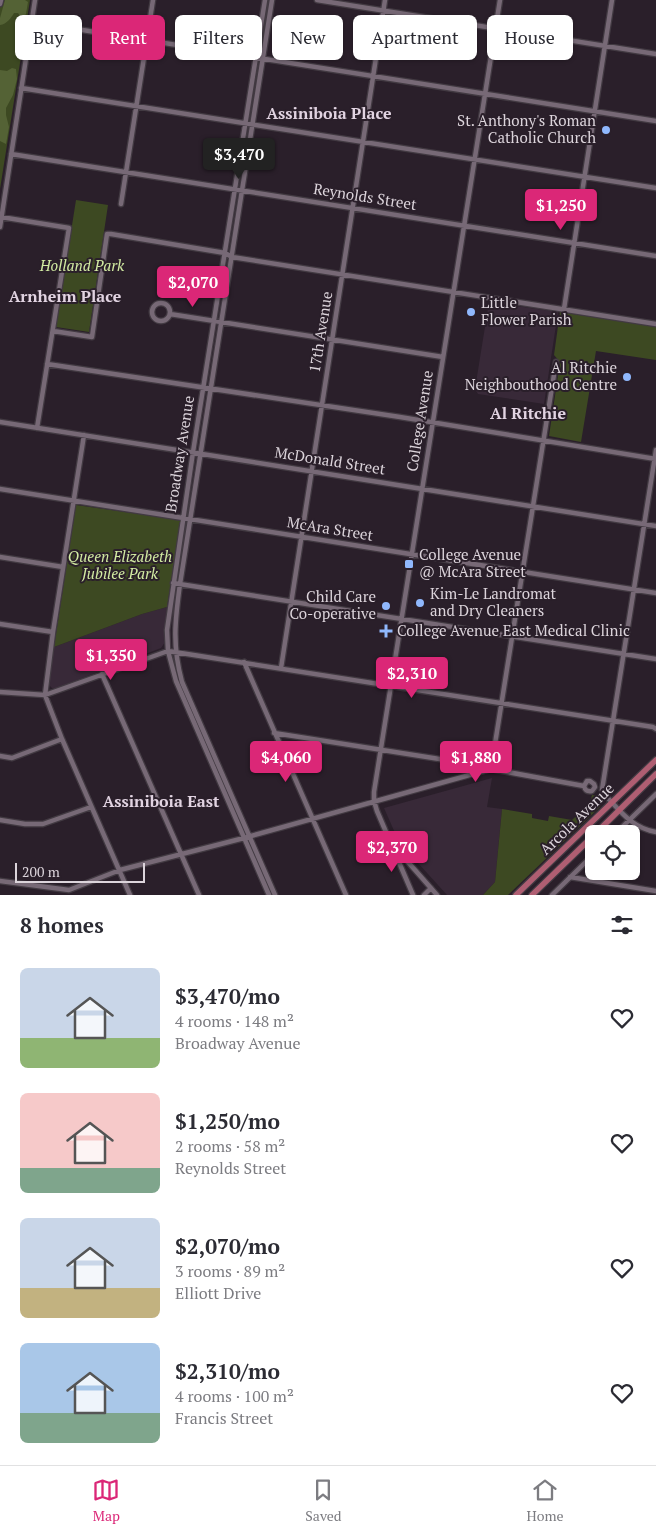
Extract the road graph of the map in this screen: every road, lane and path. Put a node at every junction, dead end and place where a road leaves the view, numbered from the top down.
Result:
1 (1, 0) edge
2 (35, 0) edge
3 (153, 0) edge
4 (265, 0) edge
5 (272, 0) edge
6 (317, 0) edge
7 (385, 0) edge
8 (500, 0) edge
9 (612, 0) edge
10 (0, 4) edge
11 (384, 10) junction
12 (33, 15) edge
13 (150, 15) edge
14 (497, 15) edge
15 (262, 19) edge
16 (487, 27) edge
17 (573, 41) edge
18 (605, 46) junction
19 (656, 54) edge
20 (263, 59) junction
21 (26, 60) edge
22 (143, 60) edge
23 (256, 60) edge
24 (490, 60) edge
25 (373, 76) junction
26 (21, 88) junction
27 (485, 94) junction
28 (136, 106) junction
29 (595, 112) junction
30 (656, 121) edge
31 (246, 124) junction
32 (253, 126) junction
33 (363, 143) junction
34 (11, 154) junction
35 (474, 160) junction
36 (126, 172) junction
37 (584, 177) junction
38 (656, 188) edge
39 (236, 189) junction
40 (242, 190) junction
41 (121, 204) dead end
42 (353, 208) junction
43 (1, 219) edge
44 (464, 225) junction
45 (0, 227) edge
46 (574, 242) junction
47 (225, 253) junction
48 (656, 256) edge
49 (232, 257) junction
50 (342, 274) junction
51 (453, 291) junction
52 (564, 309) junction
53 (170, 314) dead end
54 (214, 321) junction
55 (222, 323) junction
56 (656, 324) edge
57 (53, 331) junction
58 (332, 340) junction
59 (443, 357) junction
60 (556, 362) dead end
61 (48, 364) junction
62 (203, 388) junction
63 (211, 389) junction
64 (322, 405) junction
65 (0, 422) edge
66 (432, 422) junction
67 (37, 428) junction
68 (84, 435) junction
69 (543, 440) junction
70 (656, 450) edge
71 (193, 452) junction
72 (201, 454) junction
73 (655, 459) edge
74 (312, 471) junction
75 (0, 489) edge
76 (422, 489) junction
77 (73, 501) junction
78 (533, 506) junction
79 (183, 518) junction
80 (191, 519) junction
81 (645, 524) junction
82 (656, 526) edge
83 (301, 537) junction
84 (411, 555) junction
85 (0, 557) edge
86 (63, 567) junction
87 (522, 572) junction
88 (173, 583) junction
89 (180, 584) junction
90 (634, 590) junction
91 (656, 593) edge
92 (291, 603) junction
93 (401, 620) junction
94 (0, 624) edge
95 (53, 632) junction
96 (512, 638) junction
97 (168, 651) junction
98 (175, 652) junction
99 (624, 654) junction
100 (656, 659) edge
101 (244, 662) junction
102 (281, 668) junction
103 (102, 674) junction
104 (390, 686) junction
105 (0, 692) edge
106 (45, 694) junction
107 (502, 703) junction
108 (613, 721) junction
109 (656, 730) edge
110 (274, 733) junction
111 (62, 739) junction
112 (380, 750) junction
113 (0, 756) edge
114 (656, 760) edge
115 (491, 769) junction
116 (656, 774) edge
117 (584, 786) dead end
118 (656, 794) edge
119 (374, 801) junction
120 (613, 802) junction
121 (91, 807) junction
122 (619, 810) junction
123 (313, 819) junction
124 (0, 820) edge
125 (630, 820) junction
126 (605, 825) edge
127 (625, 825) edge
128 (656, 832) edge
129 (247, 837) junction
130 (392, 844) junction
131 (585, 845) edge
132 (181, 854) junction
133 (585, 863) edge
134 (120, 870) junction
135 (570, 877) junction
136 (0, 880) edge
137 (431, 888) junction
138 (656, 891) edge
139 (130, 895) edge
140 (199, 895) edge
141 (269, 895) edge
142 (275, 895) edge
143 (346, 895) edge
144 (413, 895) edge
145 (424, 895) edge
146 (437, 895) edge
147 (516, 895) edge
148 (532, 895) edge
149 (552, 895) edge

1 - 10 street
2 - 12 street
3 - 13 street
4 - 15 street, Broadway Avenue
5 - 20 street, Broadway Avenue
6 - 11 street
7 - 11 street, 17th Avenue
8 - 14 street, College Avenue
9 - 18 street
11 - 16 street
11 - 25 street, 17th Avenue
17 - 18 street
18 - 19 street
18 - 29 street
20 - 25 street
20 - 32 street, Broadway Avenue
21 - 26 street
22 - 28 street
23 - 31 street, Broadway Avenue
24 - 27 street, College Avenue
25 - 27 street
25 - 33 street, 17th Avenue
26 - 28 street
26 - 34 street
27 - 29 street
27 - 35 street, College Avenue
28 - 31 street
28 - 36 street
29 - 30 street
29 - 37 street
31 - 32 street
31 - 39 street, Broadway Avenue
32 - 33 street
32 - 40 street, Broadway Avenue
33 - 35 street
33 - 42 street, 17th Avenue
34 - 36 street, Reynolds Street
34 - 43 street
35 - 37 street
35 - 44 street, College Avenue
36 - 39 street, Reynolds Street
36 - 41 street
37 - 38 street
37 - 46 street
39 - 40 street, Reynolds Street
39 - 47 street, Broadway Avenue
40 - 42 street, Reynolds Street
40 - 49 street, Broadway Avenue
42 - 44 street, Reynolds Street
42 - 50 street, 17th Avenue
43 - 45 street
43 - 57 street
44 - 46 street, Reynolds Street
44 - 51 street, College Avenue
46 - 48 street, Reynolds Street
46 - 52 street
47 - 49 street
47 - 54 street, Broadway Avenue
47 - 57 street
49 - 50 street
49 - 55 street, Broadway Avenue
50 - 51 street
50 - 58 street, 17th Avenue
51 - 52 street
51 - 59 street, College Avenue
52 - 56 street
53 - 54 street
54 - 55 street
54 - 62 street, Broadway Avenue
55 - 58 street
55 - 63 street, Broadway Avenue
57 - 61 street
58 - 59 street
58 - 64 street, 17th Avenue
59 - 66 street, College Avenue
60 - 69 street
61 - 62 street
61 - 67 street
62 - 63 street
62 - 71 street, Broadway Avenue
63 - 64 street
63 - 72 street, Broadway Avenue
64 - 66 street
64 - 74 street, 17th Avenue
65 - 67 street, McDonald Street
66 - 69 street
66 - 76 street, College Avenue
67 - 68 street, McDonald Street
68 - 71 street, McDonald Street
68 - 77 street
69 - 73 street
69 - 78 street
70 - 73 street
71 - 72 street, McDonald Street
71 - 79 street, Broadway Avenue
72 - 74 street, McDonald Street
72 - 80 street, Broadway Avenue
73 - 81 street
74 - 76 street, McDonald Street
74 - 83 street, 17th Avenue
75 - 77 street, McAra Street
76 - 78 street, McDonald Street
76 - 84 street, College Avenue
77 - 79 street, McAra Street
77 - 86 street
78 - 81 street, McDonald Street
78 - 87 street
79 - 80 street, McAra Street
79 - 88 street, Broadway Avenue
80 - 83 street, McAra Street
80 - 89 street, Broadway Avenue
81 - 82 street, McDonald Street
81 - 90 street
83 - 84 street, McAra Street
83 - 92 street, 17th Avenue
84 - 87 street, McAra Street
84 - 93 street, College Avenue
85 - 86 street
86 - 95 street
87 - 90 street, McAra Street
87 - 96 street
88 - 89 street
88 - 97 street, Broadway Avenue
89 - 92 street
89 - 98 street, Broadway Avenue
90 - 91 street, McAra Street
90 - 99 street
92 - 93 street
92 - 102 street, 17th Avenue
93 - 96 street
93 - 104 street, College Avenue
94 - 95 street
95 - 106 street
96 - 99 street
96 - 107 street
97 - 98 street
97 - 103 street
97 - 129 street, Broadway Avenue
98 - 101 street
98 - 129 street, Broadway Avenue
99 - 100 street
99 - 108 street
101 - 102 street
101 - 110 street
102 - 104 street
103 - 106 street
103 - 132 street
104 - 107 street
104 - 112 street, College Avenue
105 - 106 street
106 - 111 street
107 - 108 street
107 - 115 street
108 - 109 street
108 - 120 street
110 - 112 street
110 - 123 street
111 - 113 street
111 - 121 street
112 - 115 street
112 - 119 street, College Avenue
114 - 120 main road, Arcola Avenue
115 - 117 street
115 - 119 street
116 - 122 main road, Arcola Avenue
118 - 125 street
119 - 123 street
119 - 130 street, College Avenue
120 - 122 street
120 - 147 main road, Arcola Avenue
121 - 124 street
121 - 134 street
122 - 125 street
122 - 126 main road, Arcola Avenue
123 - 129 street
123 - 143 street
125 - 127 street
125 - 128 street
129 - 132 street
129 - 141 street, Broadway Avenue
129 - 142 street, Broadway Avenue
130 - 137 street, College Avenue
130 - 144 street, College Avenue
131 - 148 main road, Arcola Avenue
132 - 134 street
132 - 140 street
133 - 135 street
134 - 136 street
134 - 139 street
135 - 138 street
135 - 149 street
137 - 145 street
137 - 146 street, College Avenue

